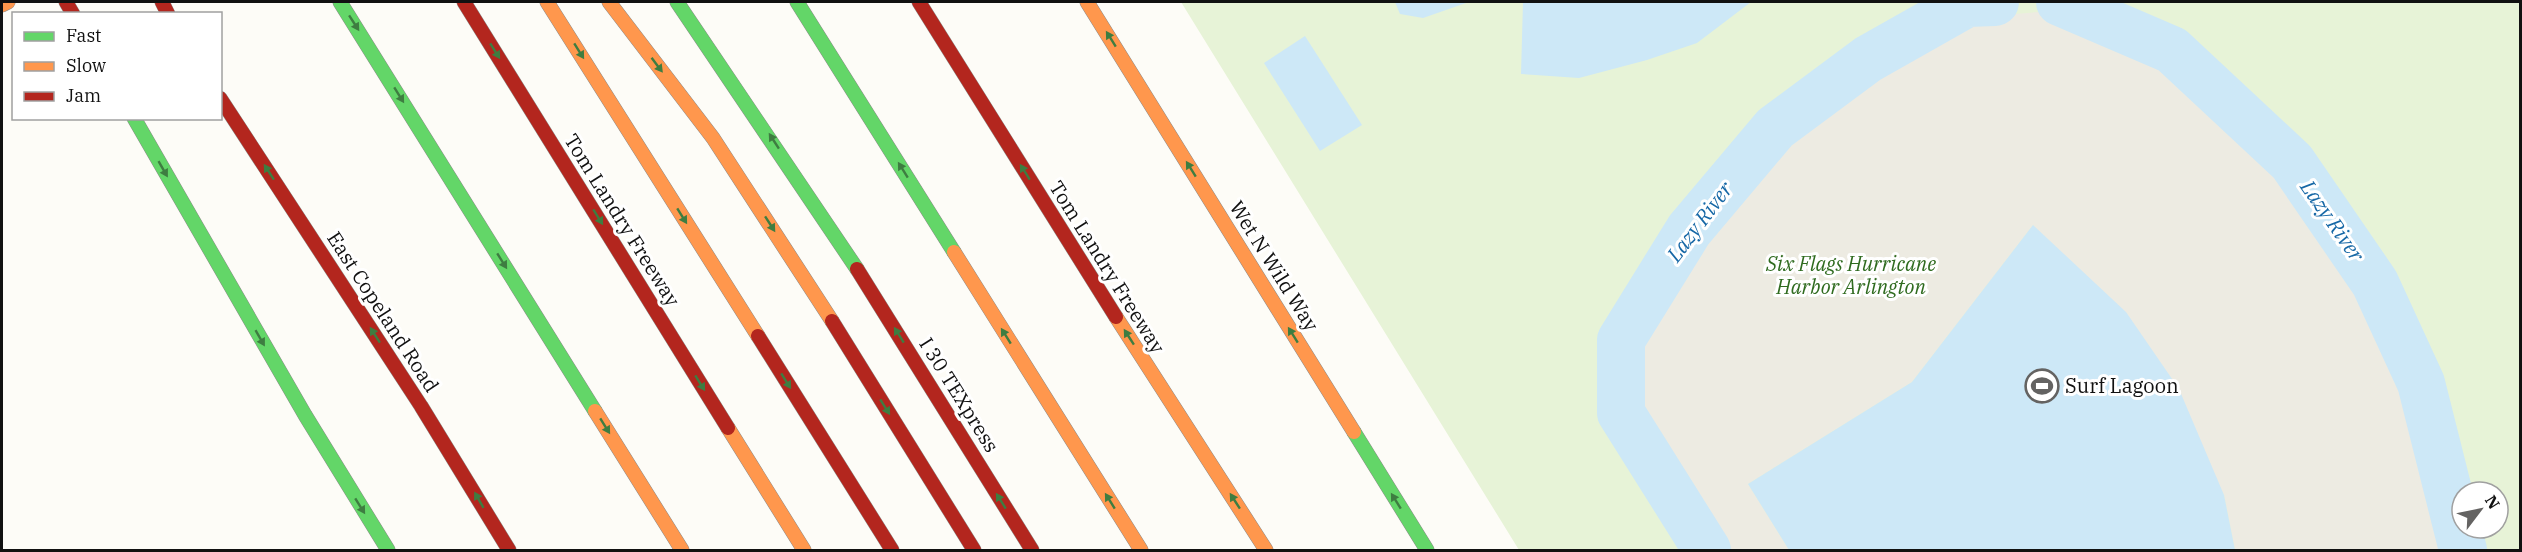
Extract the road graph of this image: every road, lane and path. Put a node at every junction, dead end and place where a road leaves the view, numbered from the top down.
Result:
1 (8, 2) edge
2 (340, 2) edge
3 (464, 2) edge
4 (548, 2) edge
5 (609, 2) edge
6 (677, 2) edge
7 (797, 2) edge
8 (919, 2) edge
9 (1088, 2) edge
10 (2, 5) edge
11 (222, 101) edge
12 (135, 120) edge
13 (388, 550) edge
14 (509, 550) edge
15 (682, 550) edge
16 (804, 550) edge
17 (892, 550) edge
18 (974, 550) edge
19 (1032, 550) edge
20 (1141, 550) edge
21 (1266, 550) edge
22 (1427, 550) edge

1 - 10 main road
2 -> 15 main road
3 -> 16 main road, Tom Landry Freeway
4 -> 17 main road
5 -> 18 main road
19 -> 6 main road, I 30 TEXpress
20 -> 7 main road
21 -> 8 main road, Tom Landry Freeway
22 -> 9 main road, Wet N Wild Way
14 -> 11 main road, East Copeland Road
12 -> 13 main road

